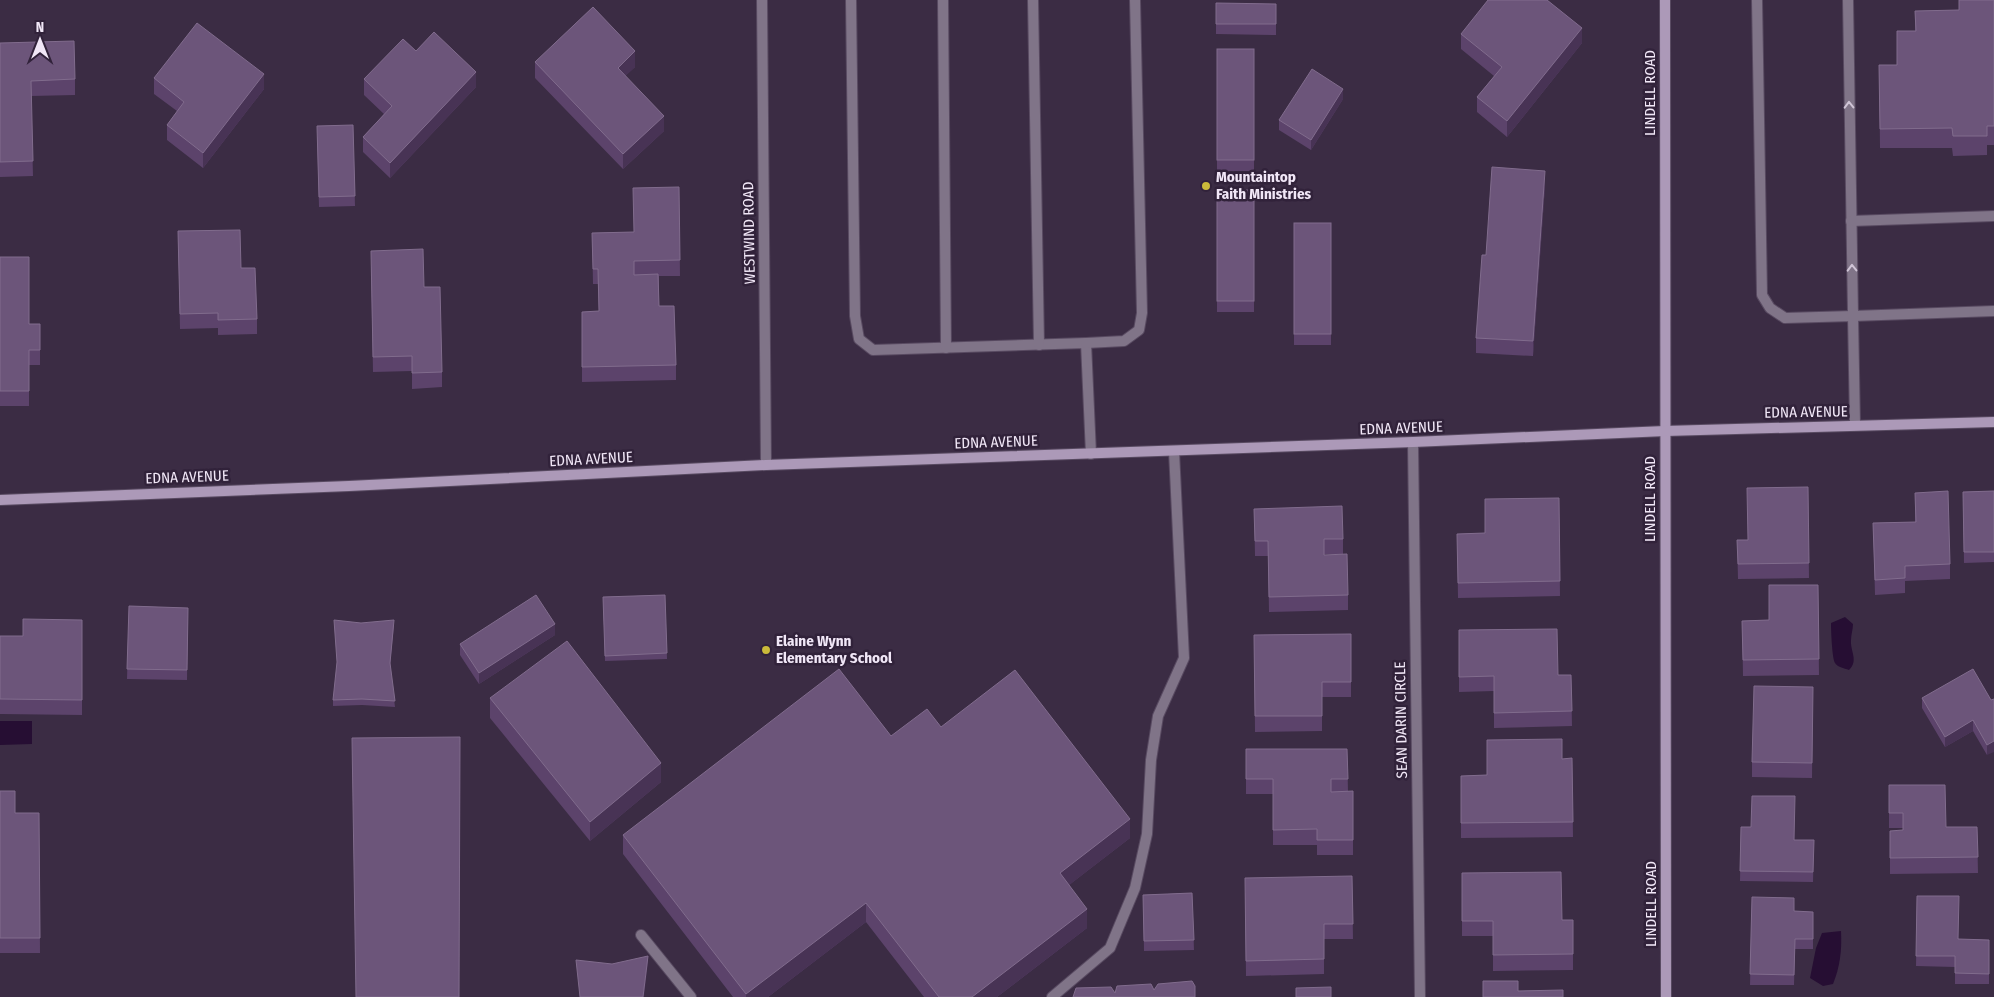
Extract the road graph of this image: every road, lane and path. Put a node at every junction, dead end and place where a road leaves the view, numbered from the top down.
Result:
1 (762, 0) edge
2 (852, 0) edge
3 (943, 0) edge
4 (1033, 0) edge
5 (1135, 0) edge
6 (1665, 0) edge
7 (1758, 0) edge
8 (1848, 0) edge
9 (1994, 216) edge
10 (1851, 221) junction
11 (1994, 312) edge
12 (1853, 316) junction
13 (1086, 343) junction
14 (1038, 345) junction
15 (946, 348) junction
16 (1994, 422) edge
17 (1855, 425) junction
18 (1665, 430) junction
19 (1413, 442) junction
20 (1174, 451) junction
21 (1091, 454) junction
22 (766, 465) junction
23 (0, 500) edge
24 (641, 935) dead end
25 (691, 997) edge
26 (1052, 997) edge
27 (1420, 997) edge
28 (1666, 997) edge

1 - 22 street, WESTWIND ROAD
2 - 15 street
3 - 15 street
4 - 14 street
5 - 13 street
6 - 18 street, LINDELL ROAD
7 - 12 street
10 -> 8 street
9 - 10 street
12 -> 10 street
11 - 12 street
12 - 17 street
13 - 14 street
13 - 21 street
14 - 15 street
16 - 17 street, EDNA AVENUE
17 - 18 street, EDNA AVENUE
18 - 19 street, EDNA AVENUE
18 - 28 street, LINDELL ROAD
19 - 20 street, EDNA AVENUE
19 - 27 street, SEAN DARIN CIRCLE
20 - 21 street, EDNA AVENUE
20 - 26 street
21 - 22 street, EDNA AVENUE
22 - 23 street, EDNA AVENUE
24 - 25 street

